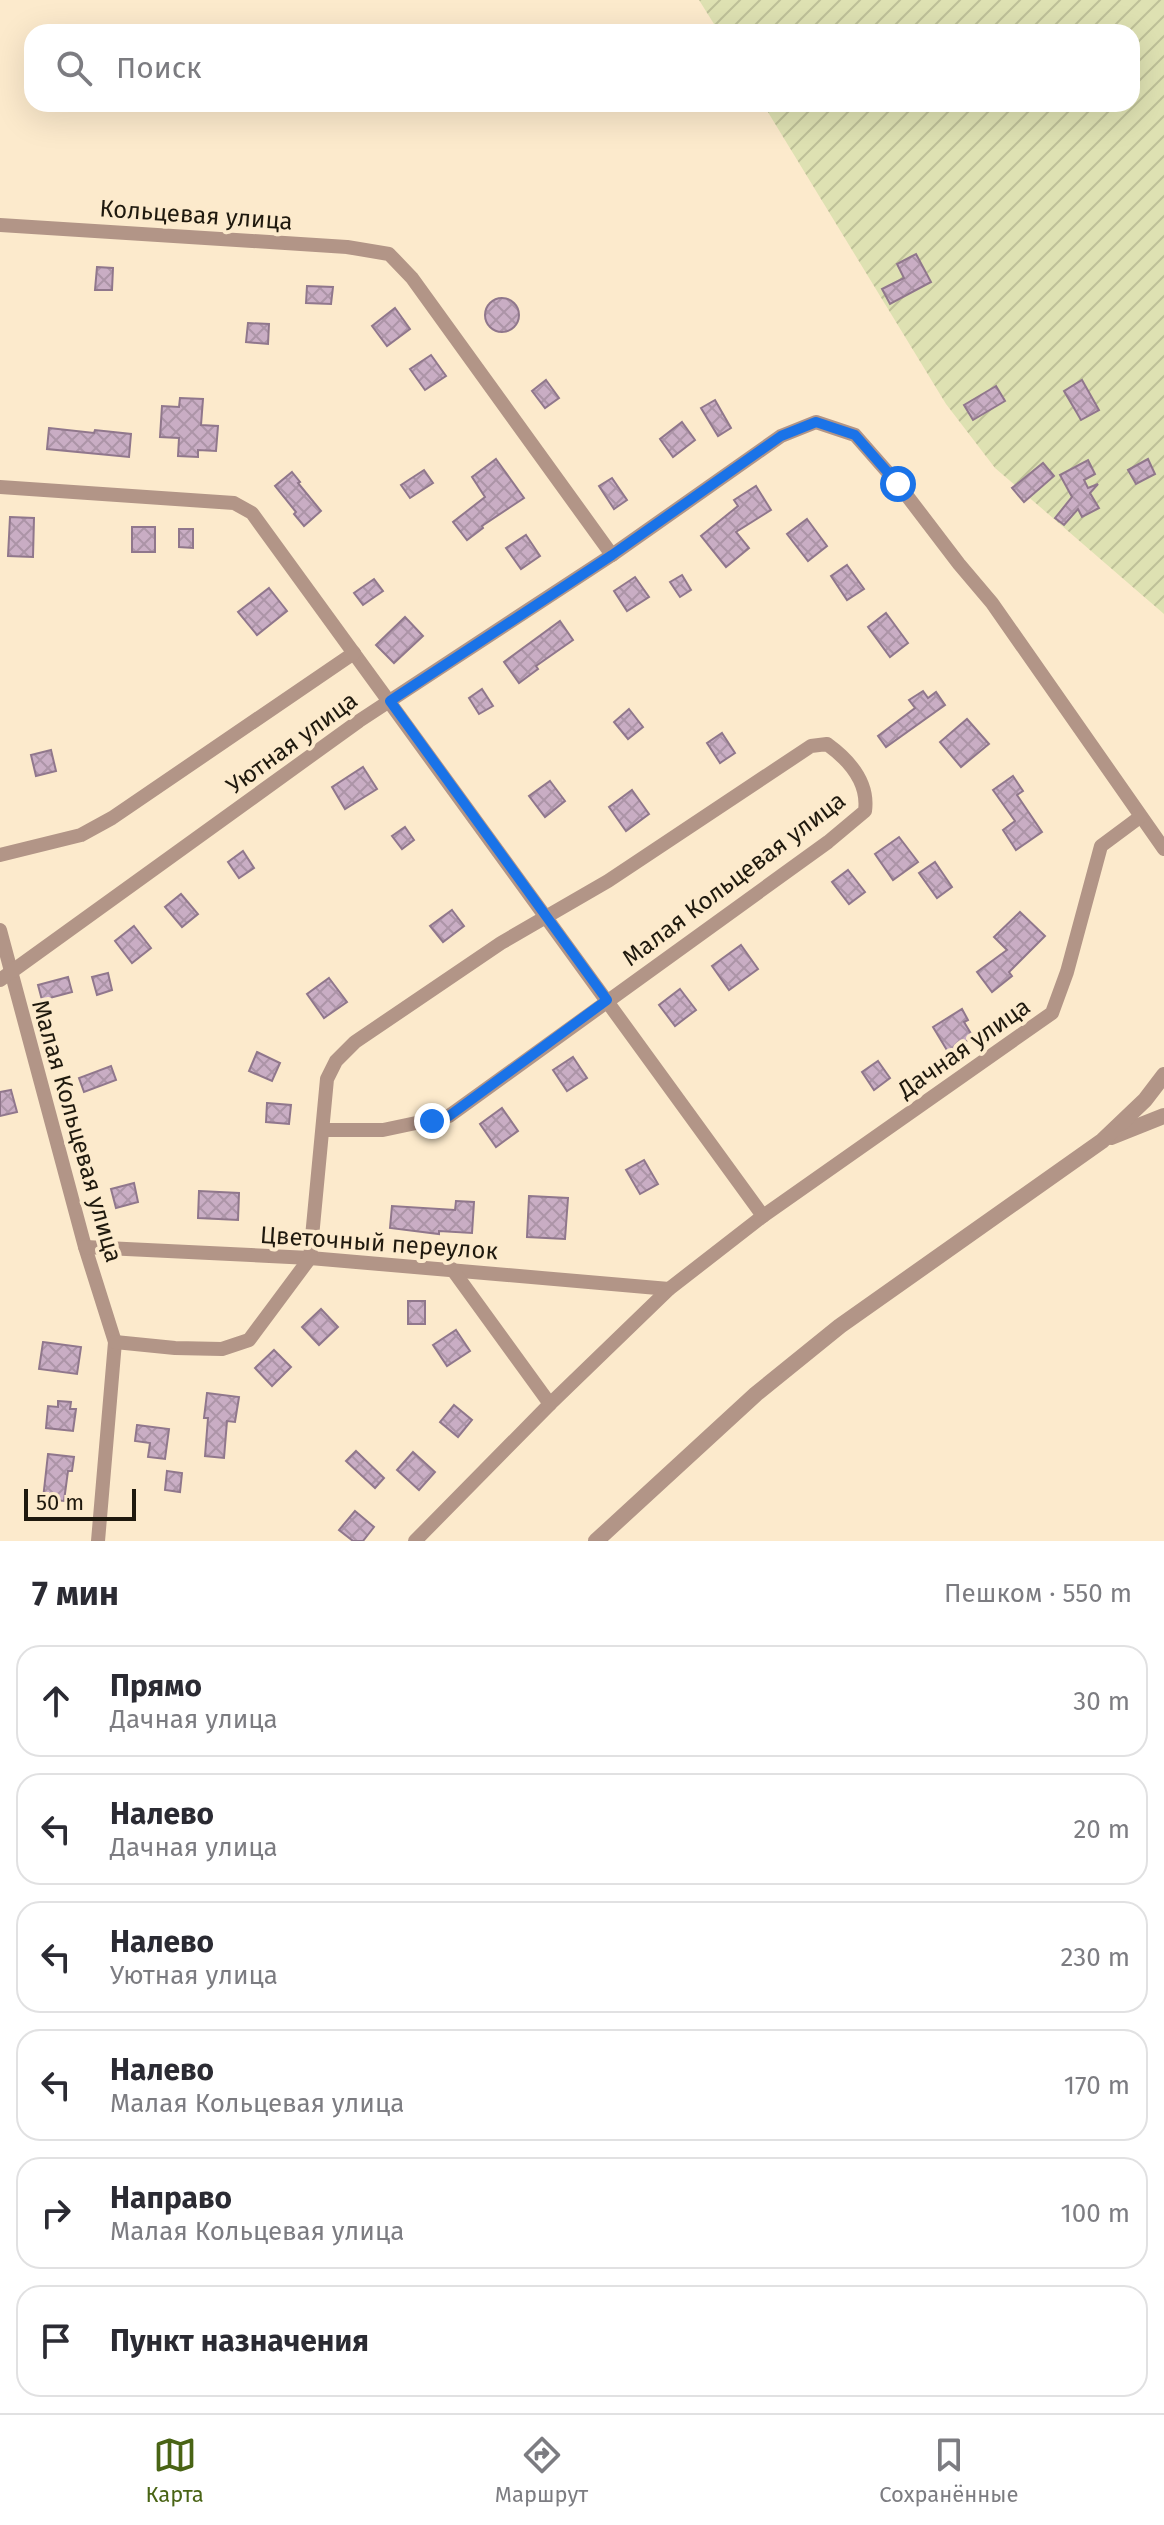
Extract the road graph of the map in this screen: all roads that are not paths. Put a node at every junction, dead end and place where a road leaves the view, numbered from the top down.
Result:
1 (0, 225) edge
2 (0, 487) edge
3 (612, 555) junction
4 (354, 653) junction
5 (390, 701) junction
6 (1140, 817) junction
7 (1164, 849) edge
8 (0, 855) edge
9 (544, 915) junction
10 (0, 930) edge
11 (5, 977) edge
12 (607, 1000) junction
13 (1164, 1075) edge
14 (1164, 1116) edge
15 (323, 1130) junction
16 (1102, 1141) junction
17 (763, 1216) junction
18 (85, 1247) junction
19 (310, 1258) junction
20 (452, 1269) junction
21 (669, 1289) junction
22 (115, 1342) junction
23 (550, 1404) junction
24 (98, 1541) edge
25 (415, 1541) edge
26 (596, 1541) edge

1 - 3 street, Кольцевая улица
2 - 4 street
3 - 5 street, Уютная улица
3 - 6 street, Уютная улица
4 - 5 street
4 - 8 street
5 - 9 street
5 - 11 street, Уютная улица
6 - 7 street
6 - 17 street, Дачная улица
9 - 12 street
9 - 12 street, Малая Кольцевая улица
9 - 15 street, Малая Кольцевая улица
10 - 11 street, Малая Кольцевая улица
11 - 18 street, Малая Кольцевая улица
12 - 15 street, Малая Кольцевая улица
12 - 17 street
13 - 16 street
14 - 16 street
15 - 19 street, Малая Кольцевая улица
16 - 26 street
17 - 21 street, Дачная улица
18 - 19 street, Цветочный переулок
18 - 22 street, Малая Кольцевая улица
19 - 20 street, Цветочный переулок
19 - 22 street
20 - 21 street, Цветочный переулок
20 - 23 street
21 - 23 street, Дачная улица
22 - 24 street, Малая Кольцевая улица
23 - 25 street, Дачная улица

